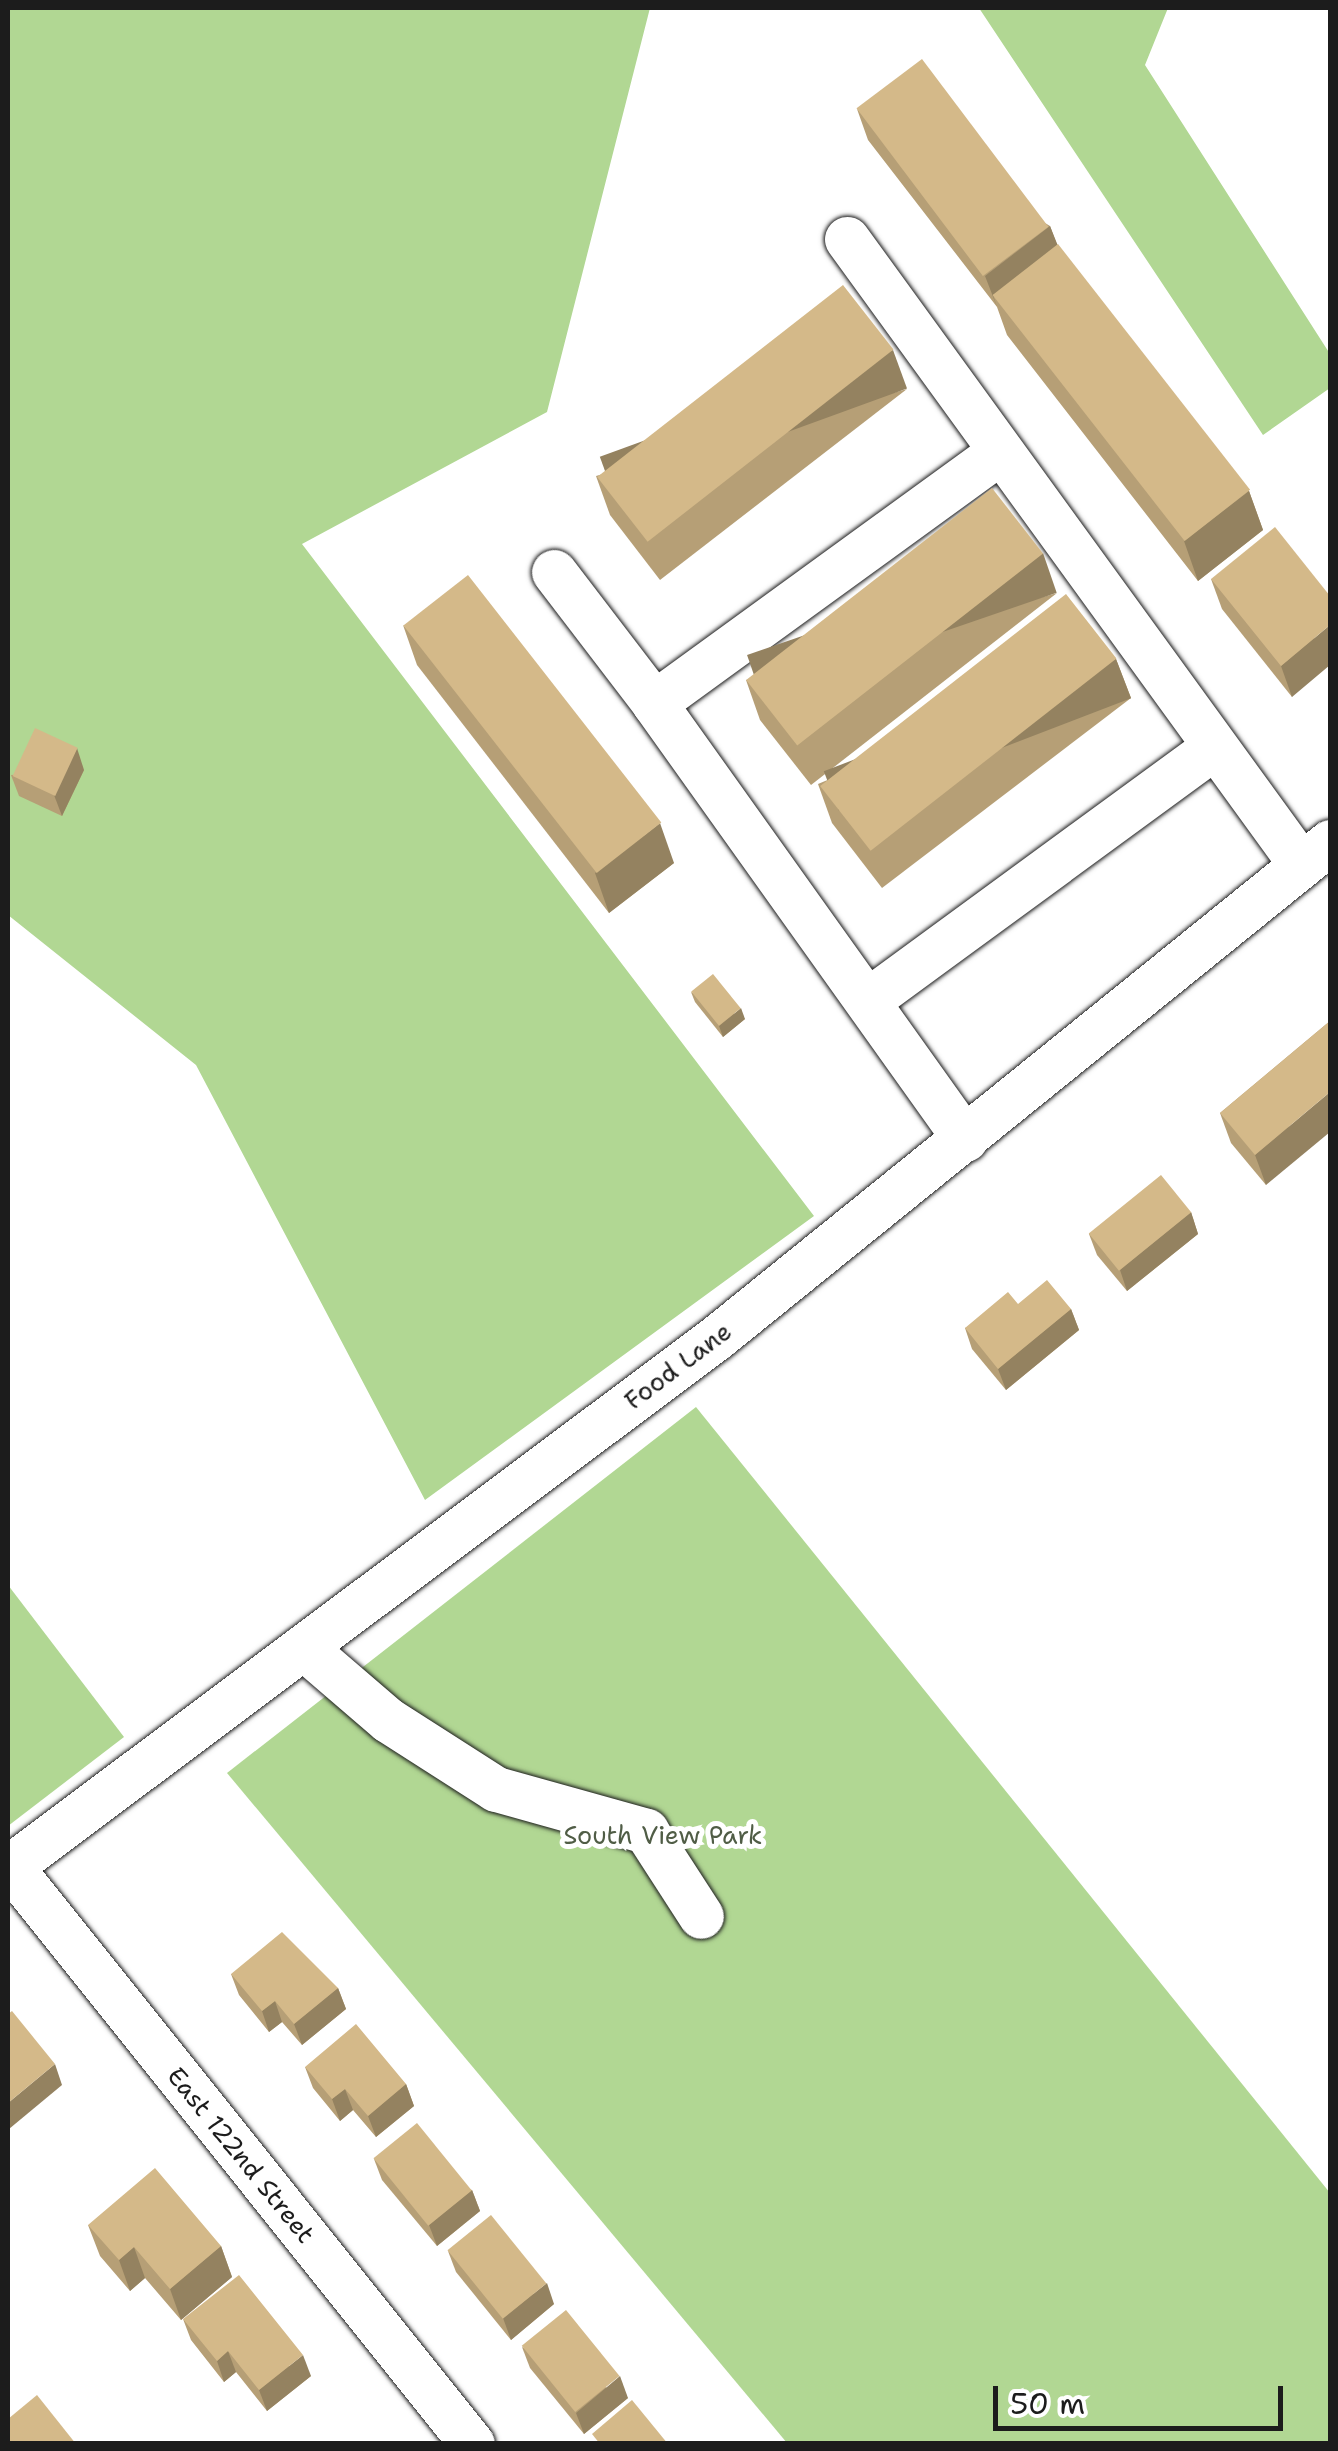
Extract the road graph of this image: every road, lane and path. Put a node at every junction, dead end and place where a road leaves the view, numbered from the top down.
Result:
1 (846, 240) dead end
2 (998, 453) junction
3 (554, 572) dead end
4 (654, 703) junction
5 (1211, 749) junction
6 (1316, 852) edge
7 (871, 998) junction
8 (965, 1140) junction
9 (302, 1647) junction
10 (9, 1867) edge
11 (701, 1916) dead end
12 (472, 2444) edge

1 - 2 street
2 - 4 street
2 - 5 street
3 - 4 street
4 - 7 street
5 - 6 street
5 - 7 street
6 - 8 street, Food Lane
7 - 8 street
8 - 9 street, Food Lane
9 - 10 street, Food Lane
9 - 11 street
10 - 12 street, East 122nd Street

